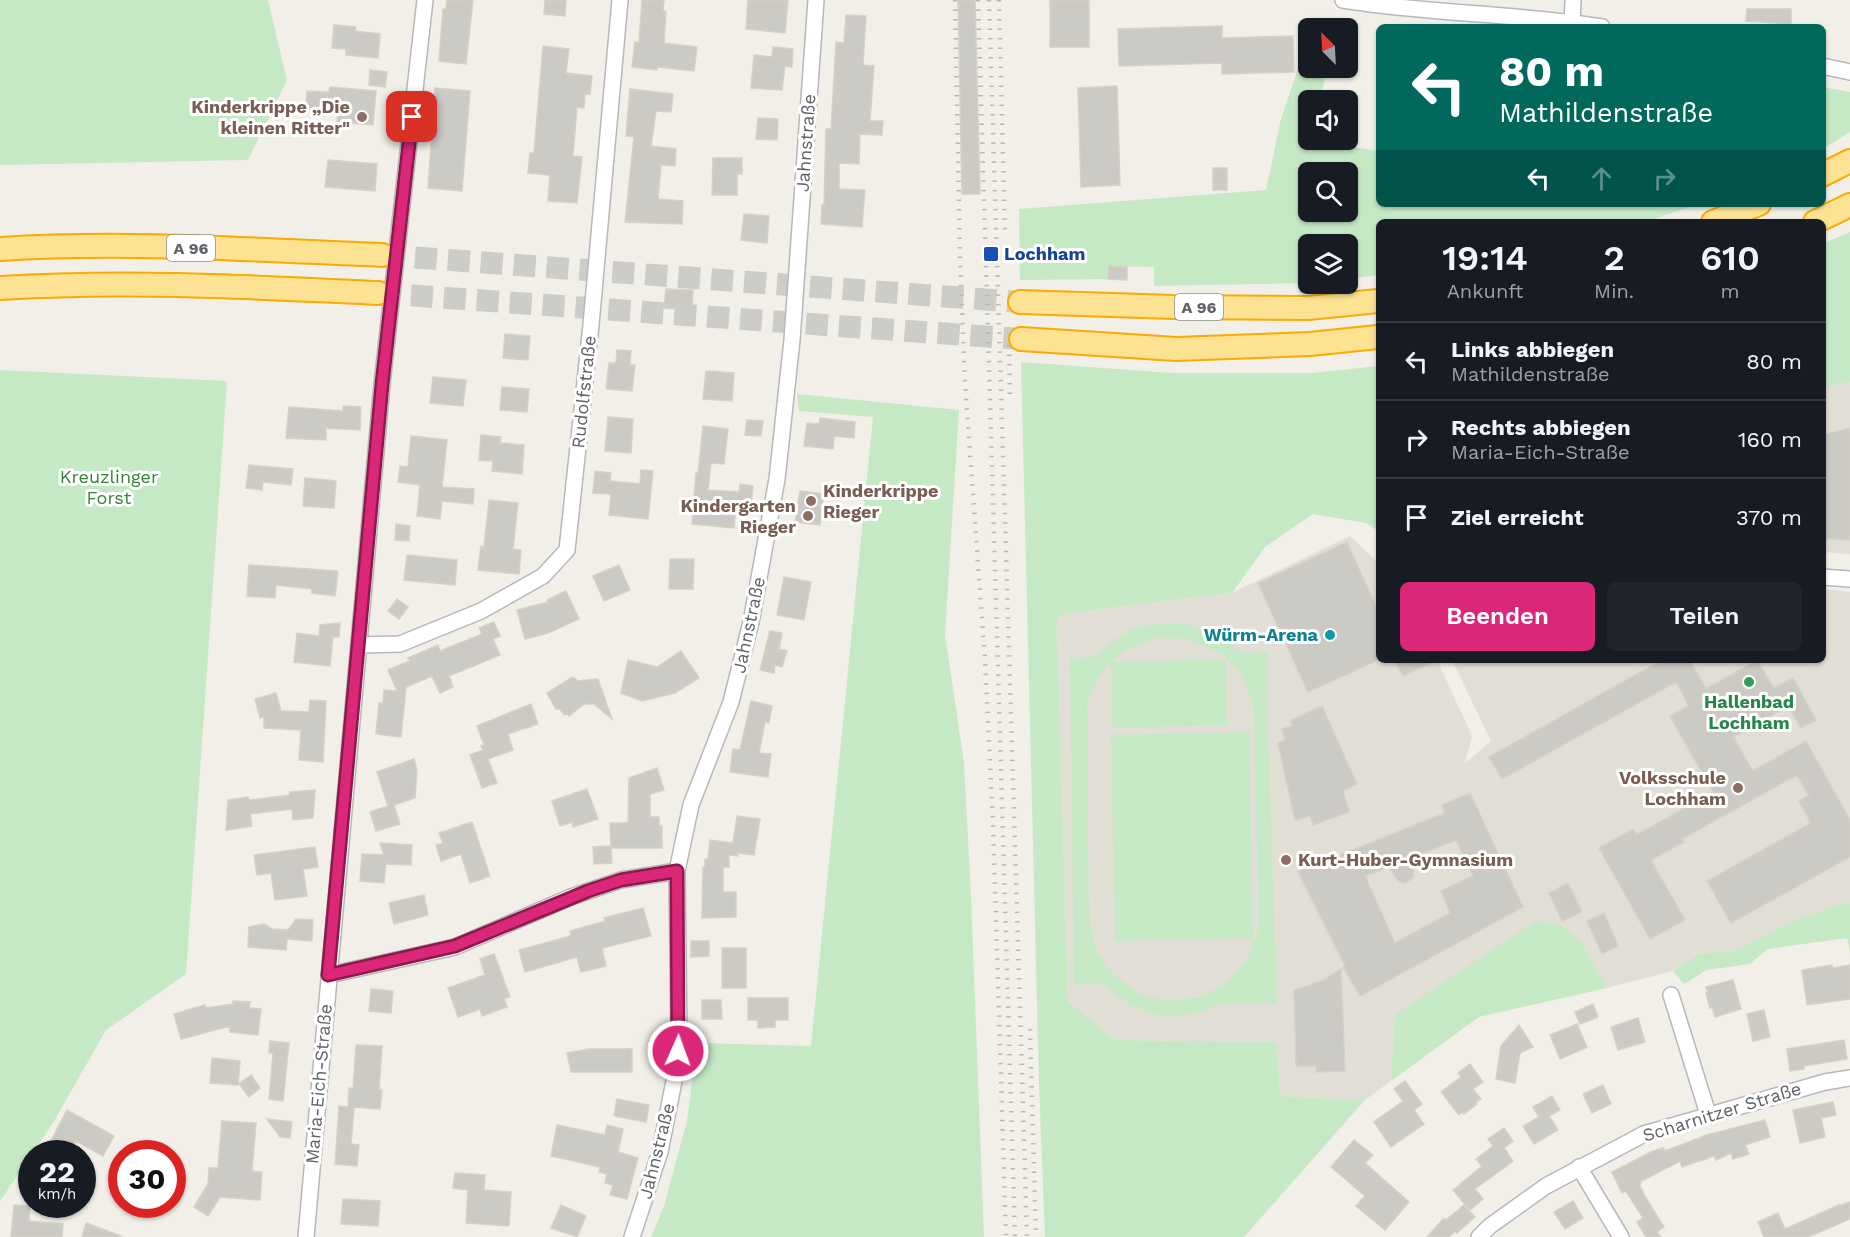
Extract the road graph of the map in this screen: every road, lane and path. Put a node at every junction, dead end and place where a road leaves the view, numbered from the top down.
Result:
1 (424, 0) edge
2 (620, 0) edge
3 (816, 0) edge
4 (1343, 0) edge
5 (1573, 0) edge
6 (1572, 22) junction
7 (1584, 24) edge
8 (1826, 67) edge
9 (1850, 72) edge
10 (1850, 161) edge
11 (1826, 173) edge
12 (1850, 205) edge
13 (1751, 207) edge
14 (1721, 219) edge
15 (1821, 219) edge
16 (0, 249) edge
17 (382, 255) tunnel mouth
18 (0, 288) edge
19 (378, 292) tunnel mouth
20 (1376, 301) edge
21 (1020, 302) tunnel mouth
22 (1376, 337) edge
23 (1021, 339) tunnel mouth
24 (1826, 577) edge
25 (1850, 579) edge
26 (359, 645) junction
27 (677, 871) junction
28 (328, 975) junction
29 (1671, 995) dead end
30 (1850, 1078) edge
31 (1708, 1114) junction
32 (1579, 1167) junction
33 (306, 1237) edge
34 (632, 1237) edge
35 (1479, 1237) edge
36 (1621, 1237) edge

1 - 26 street, Maria-Eich-Straße
2 - 26 street, Rudolfstraße
3 - 27 street, Jahnstraße
4 - 6 street
5 - 6 street
6 - 7 street
8 - 9 street
10 - 11 highway
12 - 15 highway
13 - 14 highway
16 - 17 highway, A 96
18 - 19 highway, A 96
20 - 21 highway, A 96
22 - 23 highway, A 96
24 - 25 street
26 - 28 street, Maria-Eich-Straße
27 - 28 street
27 - 34 street, Jahnstraße
28 - 33 street, Maria-Eich-Straße
29 - 31 street
30 - 31 street, Scharnitzer Straße
31 - 32 street, Scharnitzer Straße
32 - 35 street, Scharnitzer Straße
32 - 36 street

